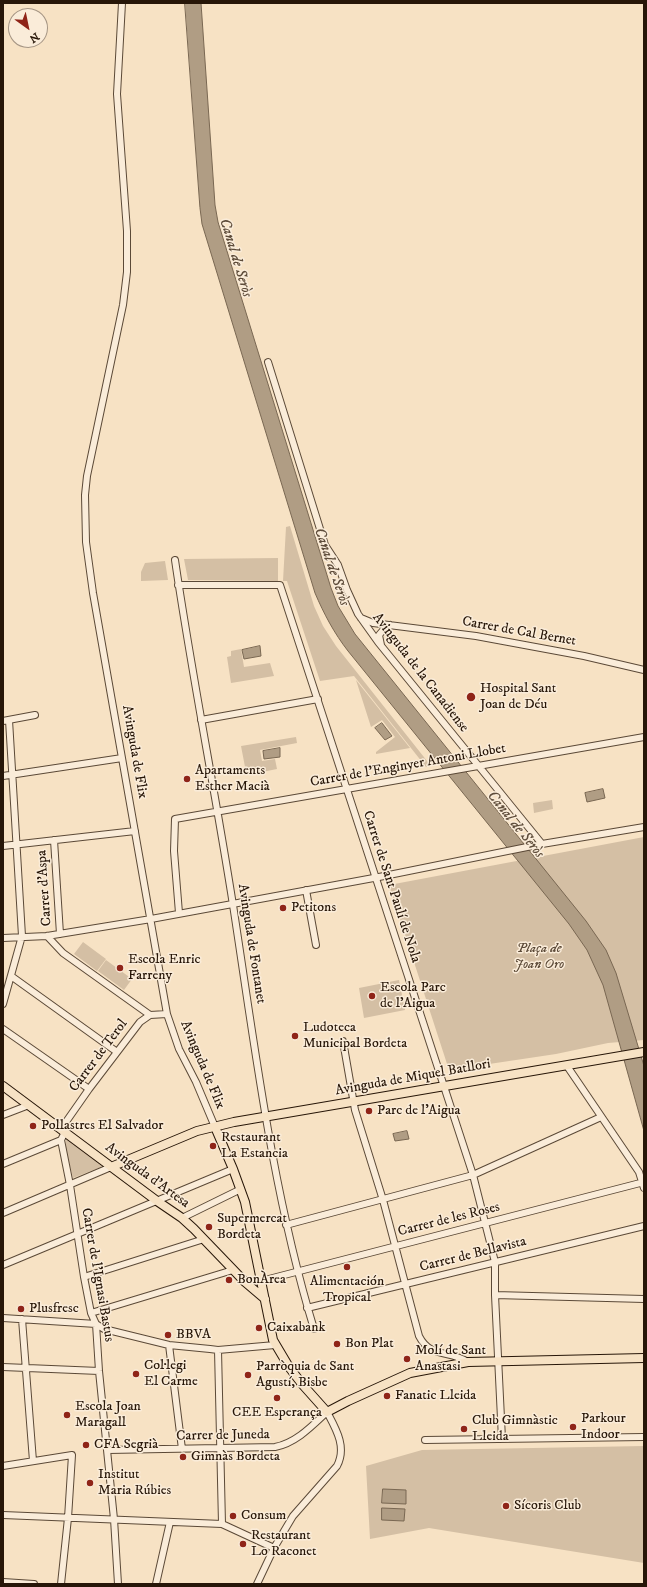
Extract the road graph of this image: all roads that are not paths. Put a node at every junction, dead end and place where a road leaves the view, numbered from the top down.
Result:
1 (122, 3) edge
2 (268, 362) dead end
3 (175, 560) dead end
4 (178, 585) junction
5 (361, 618) junction
6 (390, 625) junction
7 (381, 646) junction
8 (644, 670) edge
9 (318, 699) junction
10 (35, 715) dead end
11 (201, 720) junction
12 (6, 721) edge
13 (644, 737) edge
14 (122, 758) junction
15 (479, 767) junction
16 (12, 774) junction
17 (3, 776) edge
18 (346, 789) junction
19 (217, 812) junction
20 (644, 827) edge
21 (135, 830) junction
22 (54, 840) junction
23 (17, 844) junction
24 (542, 844) junction
25 (3, 846) edge
26 (376, 877) junction
27 (306, 890) junction
28 (233, 904) junction
29 (179, 914) junction
30 (151, 919) junction
31 (60, 934) junction
32 (22, 936) junction
33 (47, 936) junction
34 (3, 938) edge
35 (316, 945) dead end
36 (10, 976) junction
37 (3, 1004) edge
38 (167, 1014) junction
39 (150, 1015) junction
40 (3, 1029) edge
41 (343, 1041) dead end
42 (117, 1052) junction
43 (643, 1052) edge
44 (567, 1066) junction
45 (3, 1086) edge
46 (443, 1086) junction
47 (89, 1089) junction
48 (353, 1102) junction
49 (29, 1105) junction
50 (3, 1115) edge
51 (266, 1117) junction
52 (601, 1117) junction
53 (215, 1127) junction
54 (63, 1131) junction
55 (61, 1140) junction
56 (3, 1164) edge
57 (111, 1167) junction
58 (233, 1169) junction
59 (473, 1175) junction
60 (643, 1184) edge
61 (70, 1185) junction
62 (241, 1189) junction
63 (383, 1200) junction
64 (157, 1201) junction
65 (3, 1213) edge
66 (182, 1218) junction
67 (485, 1223) junction
68 (286, 1226) junction
69 (644, 1226) edge
70 (78, 1234) junction
71 (204, 1239) junction
72 (395, 1246) junction
73 (495, 1262) junction
74 (3, 1265) edge
75 (233, 1270) junction
76 (298, 1272) junction
77 (84, 1277) junction
78 (261, 1281) junction
79 (406, 1284) junction
80 (495, 1295) junction
81 (644, 1299) edge
82 (265, 1300) junction
83 (307, 1308) junction
84 (91, 1312) junction
85 (3, 1318) edge
86 (22, 1319) junction
87 (96, 1324) junction
88 (314, 1329) dead end
89 (169, 1345) junction
90 (275, 1345) junction
91 (218, 1350) junction
92 (644, 1358) edge
93 (499, 1361) junction
94 (468, 1362) junction
95 (3, 1367) edge
96 (26, 1368) junction
97 (99, 1371) junction
98 (317, 1399) junction
99 (343, 1403) junction
100 (327, 1412) junction
101 (644, 1437) edge
102 (502, 1439) junction
103 (426, 1440) dead end
104 (220, 1448) junction
105 (182, 1449) junction
106 (108, 1450) junction
107 (33, 1461) junction
108 (3, 1466) edge
109 (3, 1515) edge
110 (68, 1518) junction
111 (114, 1519) junction
112 (170, 1522) junction
113 (222, 1524) junction
114 (274, 1548) junction
115 (3, 1582) edge
116 (34, 1584) edge
117 (61, 1584) edge
118 (118, 1584) edge
119 (156, 1584) edge
120 (257, 1584) edge

1 - 14 street, Avinguda de Flix
2 - 5 street, Avinguda de la Canadiense
3 - 4 street, Avinguda de Fontanet
4 - 9 street, Carrer de Sant Paulí de Nola
4 - 11 street, Avinguda de Fontanet
5 - 6 street, Carrer de Cal Bernet
5 - 7 street, Avinguda de la Canadiense
6 - 7 street
6 - 8 street, Carrer de Cal Bernet
7 - 15 street, Avinguda de la Canadiense
9 - 11 street
9 - 18 street, Carrer de Sant Paulí de Nola
10 - 12 street
11 - 19 street, Avinguda de Fontanet
12 - 16 street
13 - 15 street, Carrer de l'Enginyer Antoni Llobet
14 - 16 street
14 - 21 street, Avinguda de Flix
15 - 18 street, Carrer de l'Enginyer Antoni Llobet
15 - 24 street, Avinguda de la Canadiense
16 - 17 street
16 - 23 street
18 - 19 street, Carrer de l'Enginyer Antoni Llobet
18 - 26 street, Carrer de Sant Paulí de Nola
19 - 28 street, Avinguda de Fontanet
19 - 29 street, Carrer de l'Enginyer Antoni Llobet
20 - 24 street
21 - 22 street
21 - 30 street, Avinguda de Flix
22 - 23 street
22 - 31 street, Carrer d'Aspa
23 - 25 street
23 - 32 street
24 - 26 street
26 - 27 street
26 - 46 street, Carrer de Sant Paulí de Nola
27 - 28 street
27 - 35 street
28 - 29 street
28 - 51 street, Avinguda de Fontanet
29 - 30 street
30 - 31 street
30 - 38 street, Avinguda de Flix
31 - 33 street
32 - 33 street
32 - 34 street
32 - 36 street
33 - 39 street
36 - 37 street
36 - 42 street
38 - 39 street
38 - 53 street, Avinguda de Flix
39 - 42 street, Carrer de Terol
40 - 47 street
41 - 48 street
42 - 47 street, Carrer de Terol
43 - 44 main road, Avinguda de Miquel Batllori
44 - 46 main road, Avinguda de Miquel Batllori
44 - 52 street
45 - 49 main road, Avinguda d'Artesa
46 - 48 main road, Avinguda de Miquel Batllori
46 - 59 street, Carrer de Sant Paulí de Nola
47 - 54 street, Carrer de Terol
48 - 51 main road, Avinguda de Miquel Batllori
48 - 63 street
49 - 50 street
49 - 54 main road, Avinguda d'Artesa
51 - 53 main road, Avinguda de Miquel Batllori
51 - 68 street, Avinguda de Fontanet
52 - 59 street
52 - 60 street
53 - 57 main road, Avinguda de Miquel Batllori
53 - 58 main road, Avinguda de Flix
54 - 55 street, Carrer de Terol
54 - 57 main road, Avinguda d'Artesa
55 - 56 street
55 - 61 street, Carrer de l'Ignasi Bastus
57 - 61 street
57 - 64 main road, Avinguda d'Artesa
58 - 62 main road, Avinguda de Flix
58 - 64 street
59 - 63 street
59 - 67 street, Carrer de Sant Paulí de Nola
60 - 67 street, Carrer de les Roses
61 - 65 street
61 - 70 street, Carrer de l'Ignasi Bastus
62 - 66 street
62 - 78 main road, Avinguda de Flix
63 - 68 street
63 - 72 street
64 - 66 main road, Avinguda d'Artesa
64 - 70 street
66 - 71 main road, Avinguda d'Artesa
67 - 72 street, Carrer de les Roses
67 - 73 street, Carrer de Sant Paulí de Nola
68 - 76 street, Avinguda de Fontanet
69 - 73 street, Carrer de Bellavista
70 - 74 street
70 - 77 street, Carrer de l'Ignasi Bastus
71 - 75 main road, Avinguda d'Artesa
71 - 77 street
72 - 76 street, Carrer de les Roses
72 - 79 street
73 - 79 street, Carrer de Bellavista
73 - 80 street, Carrer de Sant Paulí de Nola
75 - 82 main road, Avinguda d'Artesa
75 - 84 street
76 - 78 street, Carrer de les Roses
76 - 83 street, Avinguda de Fontanet
77 - 84 street, Carrer de l'Ignasi Bastus
78 - 82 main road, Avinguda de Flix
79 - 83 street, Carrer de Bellavista
79 - 94 street
80 - 81 street
80 - 93 street, Carrer de Sant Paulí de Nola
82 - 90 main road, Avinguda de Flix
83 - 88 street, Avinguda de Fontanet
84 - 87 street, Carrer de l'Ignasi Bastus
85 - 86 street
86 - 87 street
86 - 96 street
87 - 89 street
87 - 97 street, Carrer de l'Ignasi Bastus
89 - 91 street
89 - 105 street
90 - 91 street
90 - 98 main road, Avinguda de Flix
91 - 104 street
92 - 93 main road
93 - 94 main road
93 - 102 street, Carrer de Sant Paulí de Nola
94 - 99 main road
95 - 96 street
96 - 97 street
96 - 107 street
97 - 106 street, Carrer de l'Ignasi Bastus
98 - 99 main road
98 - 100 main road, Avinguda de Flix
99 - 100 main road
100 - 104 street, Carrer de Juneda
100 - 114 street
101 - 102 street
102 - 103 street
104 - 105 street, Carrer de Juneda
104 - 113 street
105 - 106 street, Carrer de Juneda
106 - 111 street, Carrer de l'Ignasi Bastus
107 - 108 street
107 - 110 street
109 - 110 street
110 - 111 street
110 - 117 street
111 - 112 street
111 - 118 street, Carrer de l'Ignasi Bastus
112 - 113 street
112 - 119 street
113 - 114 street
114 - 120 street
115 - 116 street

